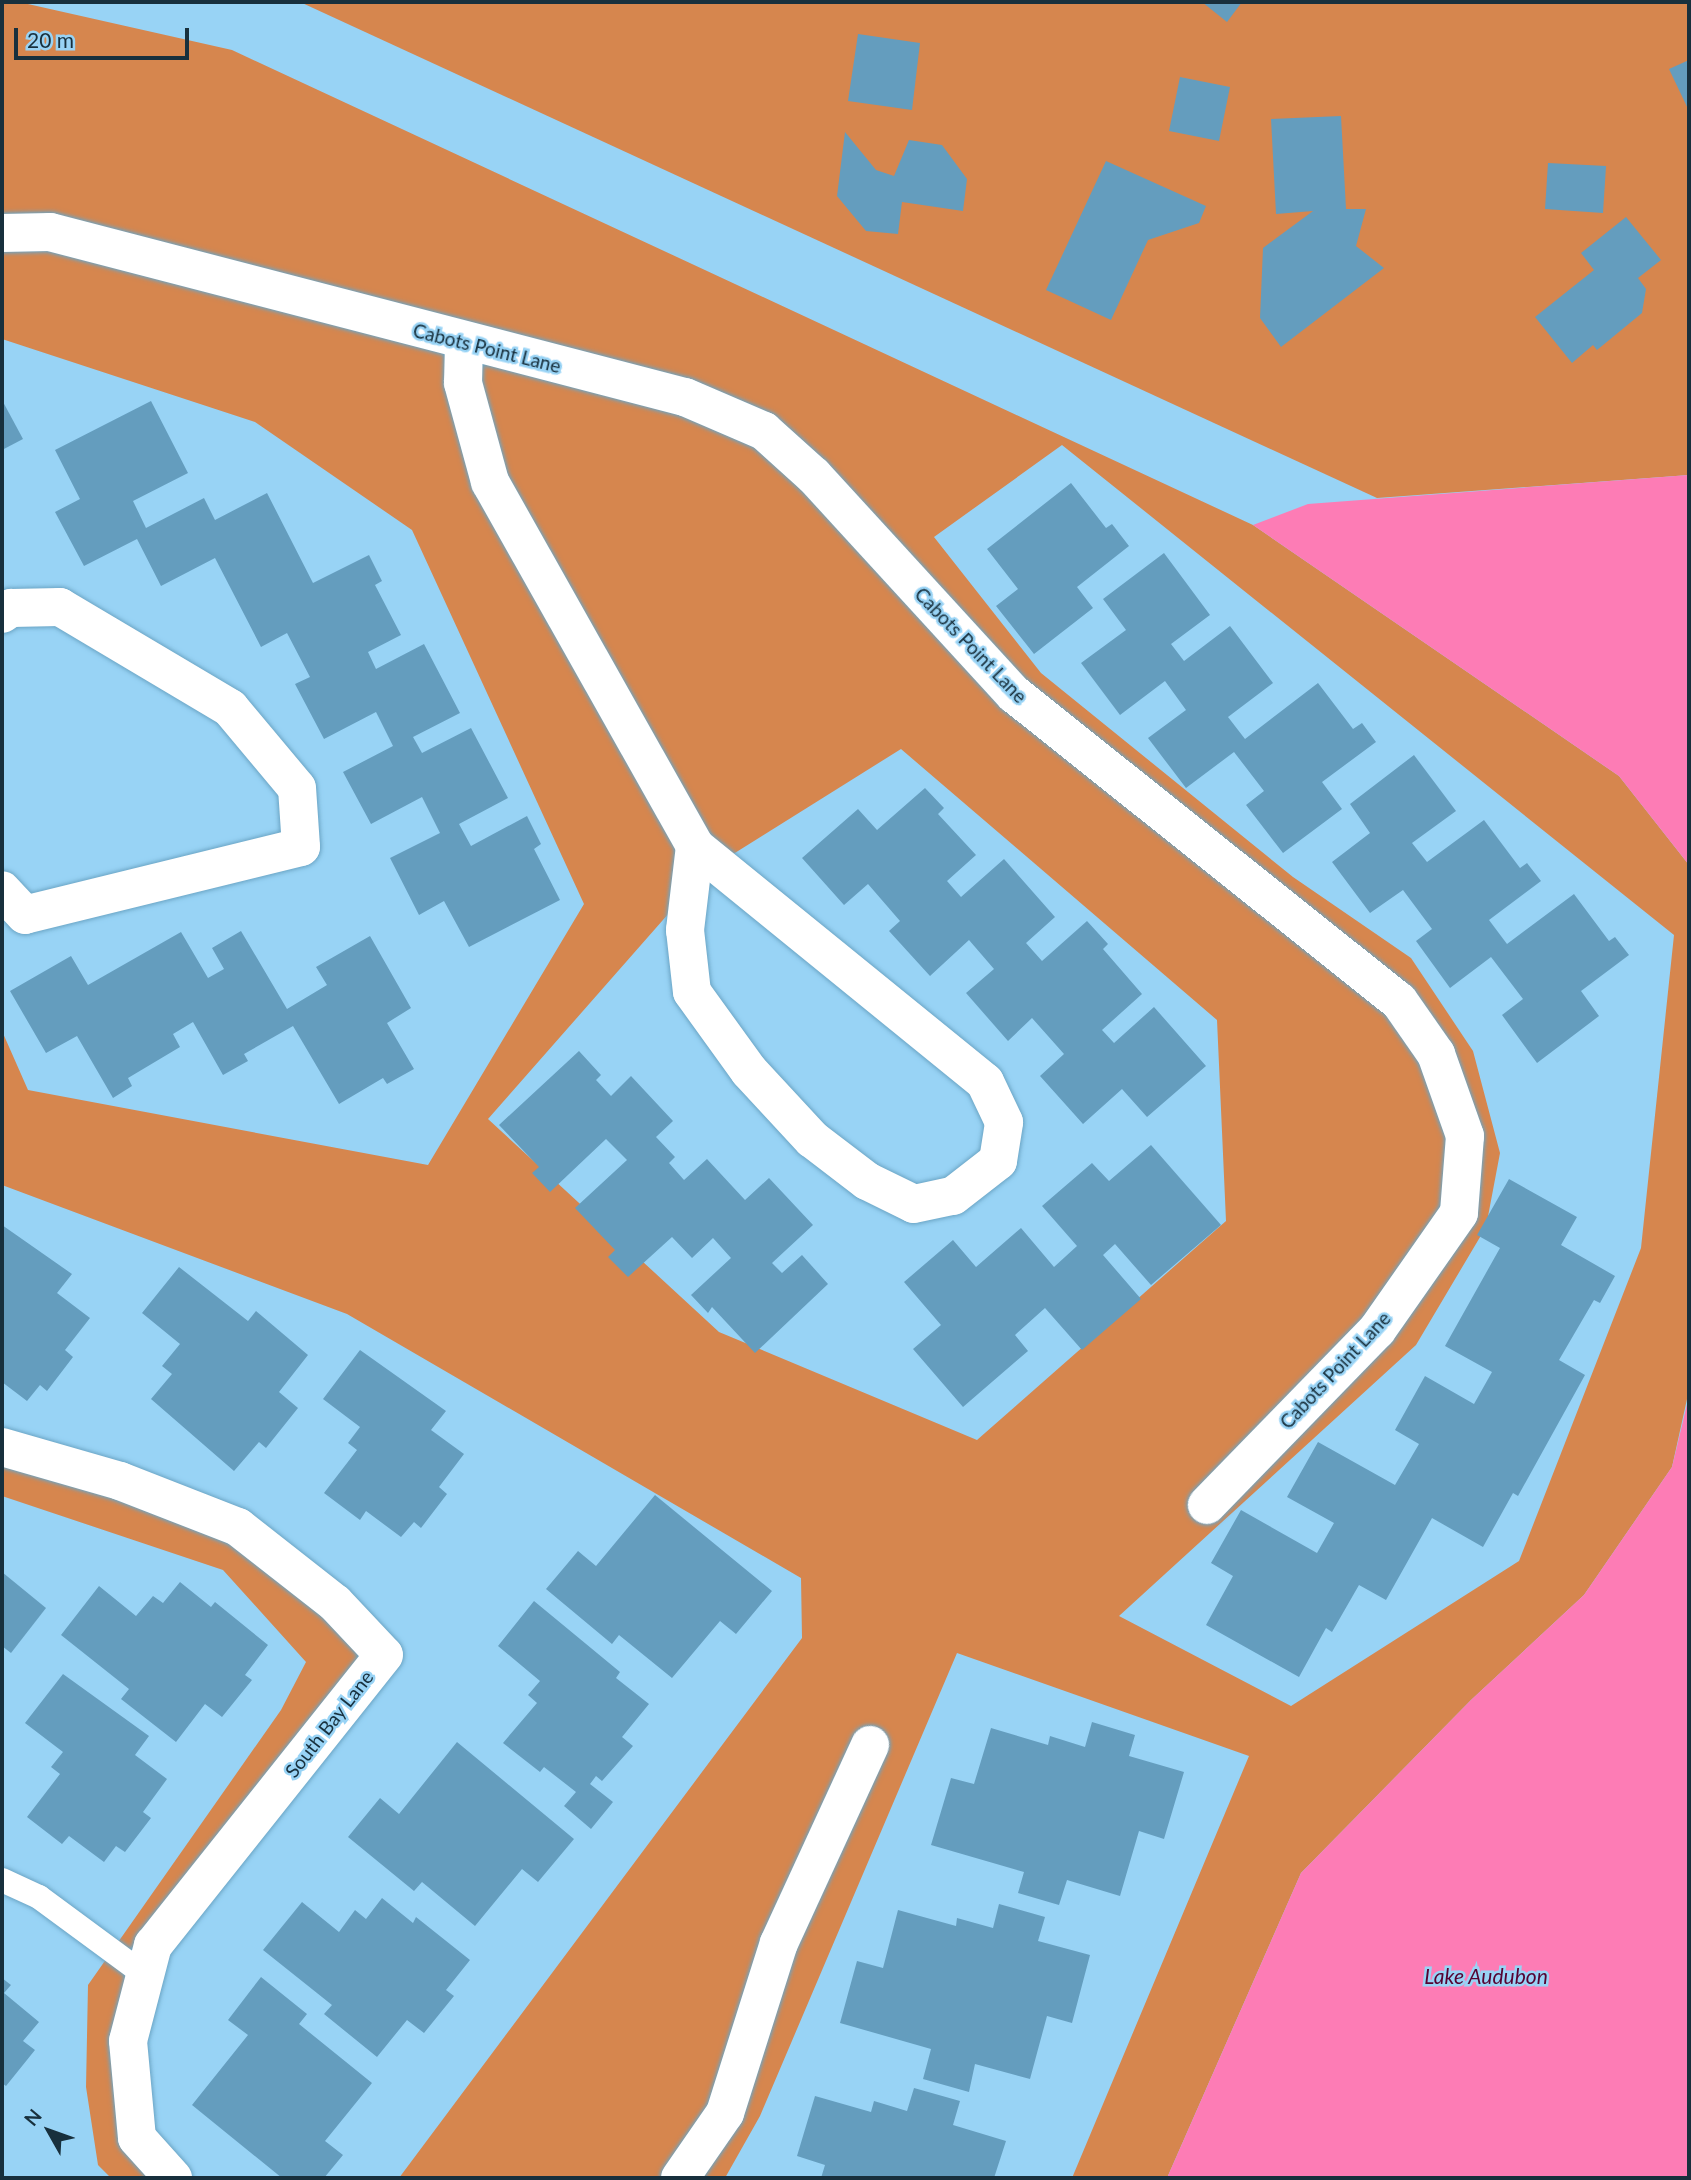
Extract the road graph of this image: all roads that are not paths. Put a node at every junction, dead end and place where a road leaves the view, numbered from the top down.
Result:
1 (2, 233) edge
2 (464, 343) junction
3 (2, 614) edge
4 (695, 846) junction
5 (2, 890) edge
6 (2, 1447) edge
7 (1207, 1505) dead end
8 (870, 1745) dead end
9 (2, 1880) edge
10 (146, 1976) junction
11 (173, 2178) edge
12 (680, 2178) edge

1 - 2 street, Cabots Point Lane
2 - 4 street
2 - 7 street, Cabots Point Lane
3 - 5 street
4 - 4 street
6 - 10 street, South Bay Lane
8 - 12 street
9 - 10 lane
10 - 11 street, South Bay Lane

